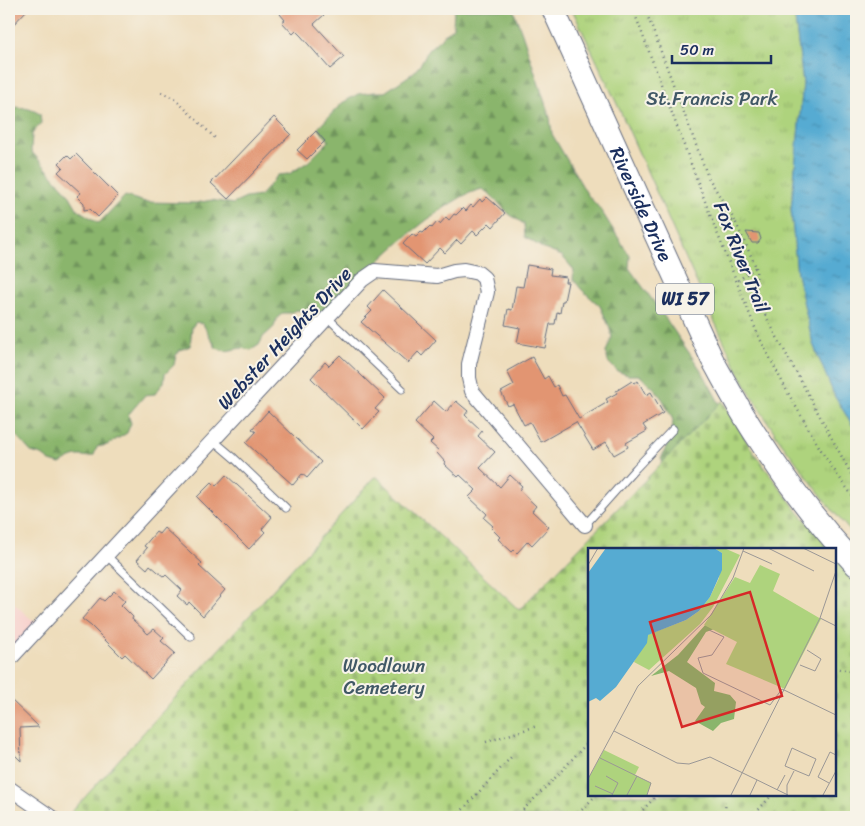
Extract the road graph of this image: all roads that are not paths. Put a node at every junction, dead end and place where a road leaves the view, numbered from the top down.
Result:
1 (553, 9) edge
2 (327, 317) junction
3 (402, 389) dead end
4 (673, 429) dead end
5 (213, 440) junction
6 (286, 508) dead end
7 (585, 525) joint
8 (106, 555) junction
9 (856, 565) edge
10 (191, 637) dead end
11 (9, 660) edge
12 (9, 788) edge
13 (51, 817) edge

1 - 9 main road, Riverside Drive / WI 57
2 - 3 lane
2 - 5 street, Webster Heights Drive
2 - 7 street, Webster Heights Drive
4 - 7 lane
5 - 6 lane
5 - 8 street, Webster Heights Drive
8 - 10 lane
8 - 11 street, Webster Heights Drive
12 - 13 street

